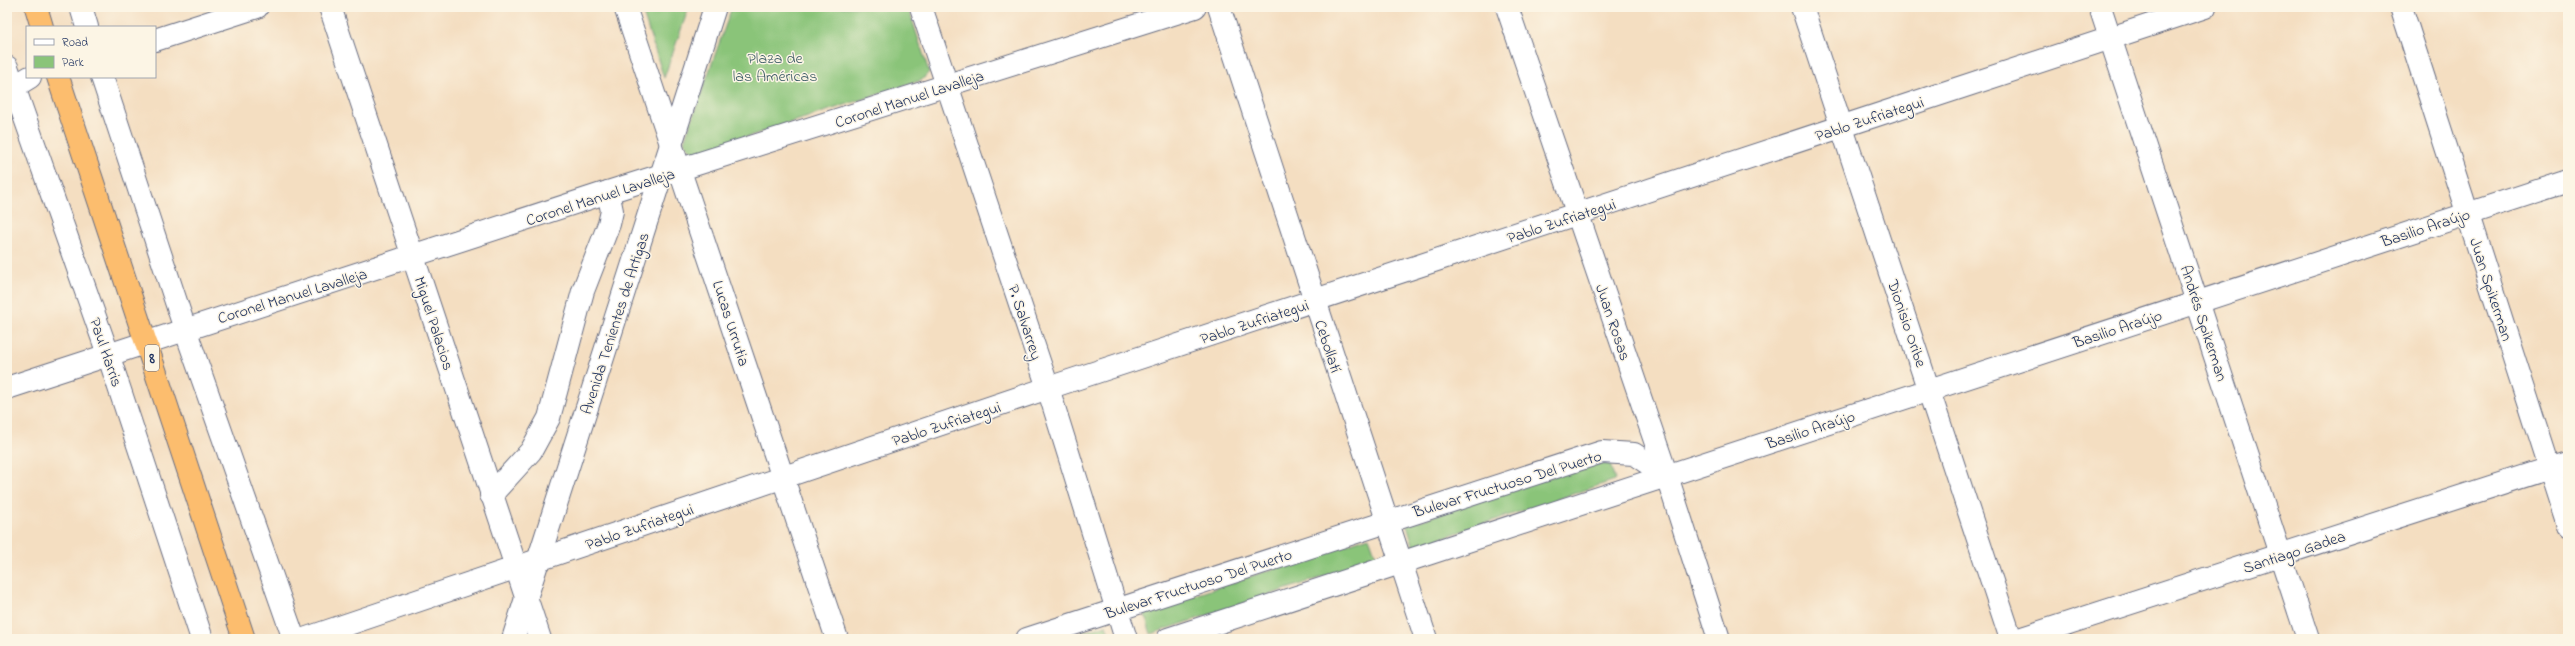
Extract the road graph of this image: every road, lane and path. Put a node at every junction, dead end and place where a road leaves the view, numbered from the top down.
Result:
1 (36, 7) edge
2 (81, 7) edge
3 (257, 7) edge
4 (330, 7) edge
5 (625, 7) edge
6 (715, 7) edge
7 (921, 7) edge
8 (1195, 7) edge
9 (1219, 7) edge
10 (1507, 7) edge
11 (1802, 7) edge
12 (2100, 7) edge
13 (2205, 7) edge
14 (2401, 7) edge
15 (42, 26) edge
16 (87, 26) edge
17 (2110, 38) junction
18 (156, 40) edge
19 (7, 67) edge
20 (58, 78) edge
21 (102, 78) edge
22 (17, 86) edge
23 (948, 86) junction
24 (1842, 127) junction
25 (671, 141) junction
26 (681, 170) junction
27 (661, 176) junction
28 (2568, 181) edge
29 (608, 192) junction
30 (2468, 213) junction
31 (1577, 215) junction
32 (413, 257) junction
33 (1315, 301) junction
34 (2198, 301) junction
35 (185, 329) junction
36 (147, 341) junction
37 (108, 354) junction
38 (7, 388) edge
39 (1048, 388) junction
40 (1930, 390) junction
41 (2558, 465) edge
42 (1667, 476) junction
43 (783, 477) junction
44 (492, 494) junction
45 (1386, 521) junction
46 (2568, 526) edge
47 (2281, 556) junction
48 (539, 561) junction
49 (1400, 562) junction
50 (516, 568) junction
51 (526, 599) junction
52 (1116, 610) junction
53 (202, 639) edge
54 (244, 639) edge
55 (294, 639) edge
56 (304, 639) edge
57 (513, 639) edge
58 (540, 639) edge
59 (837, 639) edge
60 (1027, 639) edge
61 (1126, 639) edge
62 (1168, 639) edge
63 (1426, 639) edge
64 (1719, 639) edge
65 (2011, 639) edge
66 (2019, 639) edge
67 (2308, 639) edge

1 - 15 highway
2 - 16 street
3 - 18 street
4 - 32 street, Miguel Palacios
5 - 25 street, Lucas Urrutia
6 - 25 street, Avenida Tenientes de Artigas
7 - 23 street, P. Salvarrey
8 - 23 street, Coronel Manuel Lavalleja
9 - 33 street, Cebollatí
10 - 31 street, Juan Rosas
11 - 24 street, Dionisio Oribe
12 - 17 street, Andrés Spikerman
13 - 17 street, Pablo Zufriategui
14 - 30 street, Juan Spikerman
17 - 24 street, Pablo Zufriategui
17 - 34 street, Andrés Spikerman
19 - 22 street, Paul Harris
20 - 36 highway, 8
21 - 35 street
22 - 37 street, Paul Harris
23 - 26 street, Coronel Manuel Lavalleja
23 - 39 street, P. Salvarrey
24 - 31 street, Pablo Zufriategui
24 - 40 street, Dionisio Oribe
25 - 26 street, Lucas Urrutia
25 - 27 street, Avenida Tenientes de Artigas
26 - 27 street, Coronel Manuel Lavalleja
26 - 43 street, Lucas Urrutia
27 - 29 street, Coronel Manuel Lavalleja
27 - 48 street, Avenida Tenientes de Artigas
28 - 30 street, Basilio Araújo
29 - 32 street, Coronel Manuel Lavalleja
29 - 44 street
30 - 34 street, Basilio Araújo
30 - 41 street, Juan Spikerman
31 - 33 street, Pablo Zufriategui
31 - 42 street, Juan Rosas
32 - 35 street, Coronel Manuel Lavalleja
32 - 44 street, Miguel Palacios
33 - 39 street, Pablo Zufriategui
33 - 45 street, Cebollatí
34 - 40 street, Basilio Araújo
34 - 47 street, Andrés Spikerman
35 - 36 street, Coronel Manuel Lavalleja
35 - 55 street
36 - 37 street, Coronel Manuel Lavalleja
36 - 54 highway, 8
37 - 38 street, Coronel Manuel Lavalleja
37 - 53 street, Paul Harris
39 - 43 street, Pablo Zufriategui
39 - 52 street, P. Salvarrey
40 - 42 street, Basilio Araújo
40 - 65 street, Dionisio Oribe
41 - 46 street, Juan Spikerman
41 - 47 street, Santiago Gadea
42 - 45 street, Bulevar Fructuoso Del Puerto
42 - 49 street
42 - 64 street, Juan Rosas
43 - 48 street, Pablo Zufriategui
43 - 59 street, Lucas Urrutia
44 - 50 street, Miguel Palacios
45 - 49 street, Cebollatí
45 - 52 street, Bulevar Fructuoso Del Puerto
47 - 66 street, Santiago Gadea
47 - 67 street, Andrés Spikerman
48 - 50 street, Pablo Zufriategui
48 - 51 street, Avenida Tenientes de Artigas
49 - 62 street
49 - 63 street, Cebollatí
50 - 51 street, Miguel Palacios
50 - 56 street, Pablo Zufriategui
51 - 57 street, Avenida Tenientes de Artigas
51 - 58 street, Miguel Palacios
52 - 60 street, Bulevar Fructuoso Del Puerto
52 - 61 street, P. Salvarrey

